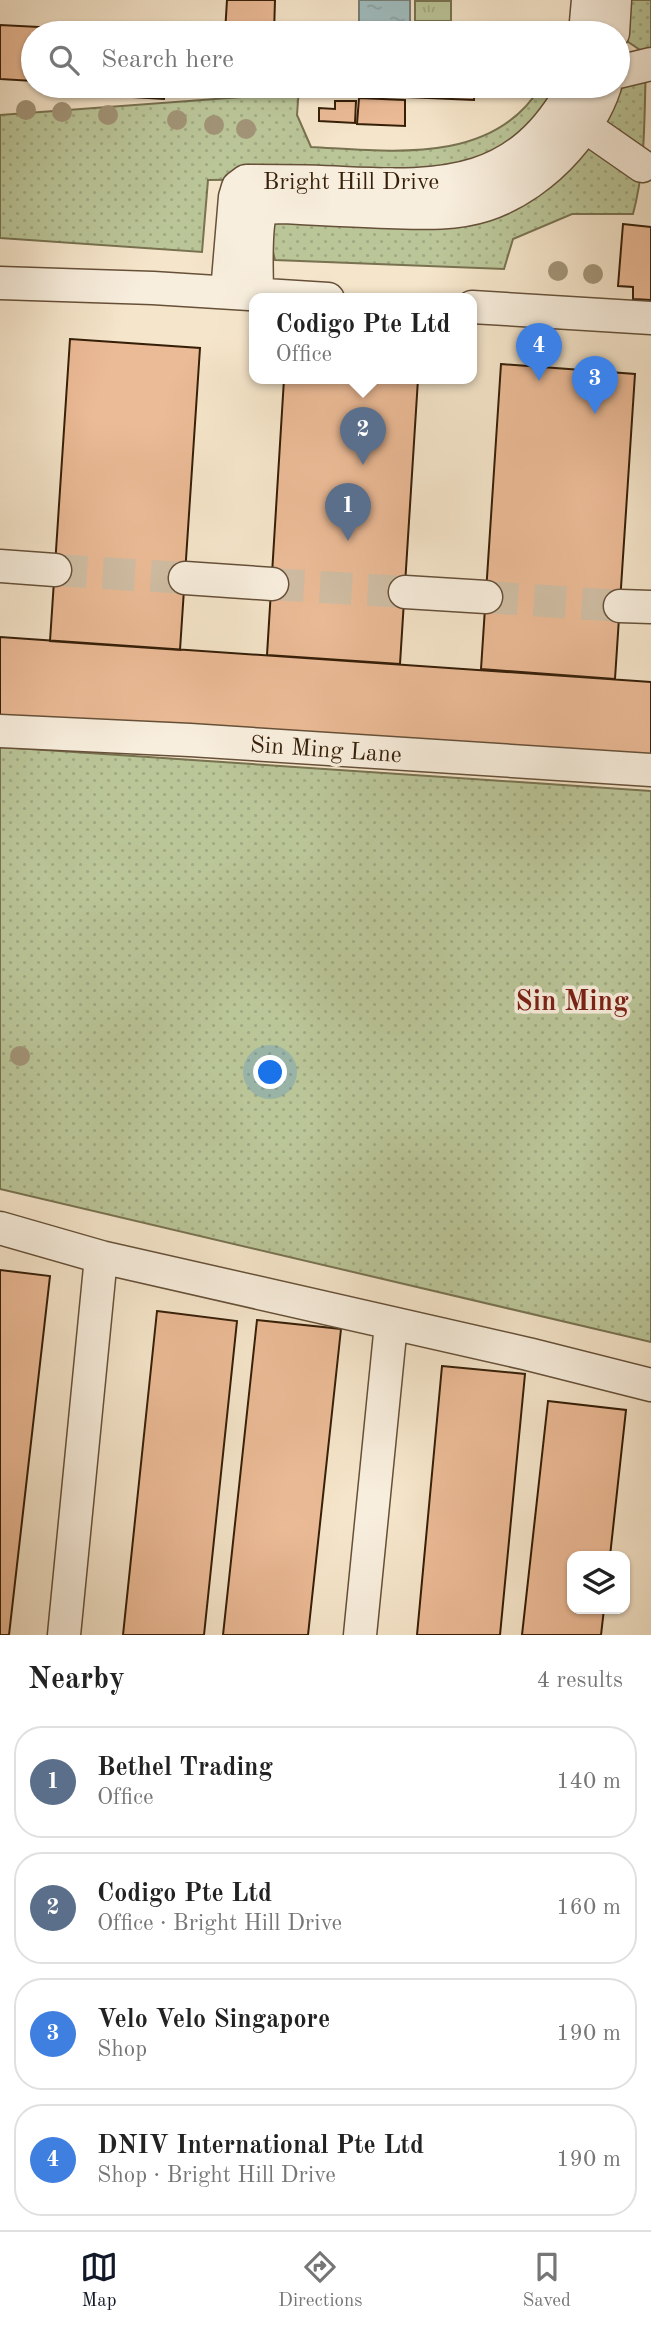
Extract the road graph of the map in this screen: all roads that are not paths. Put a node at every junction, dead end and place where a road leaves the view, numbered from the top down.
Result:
1 (588, 0) edge
2 (615, 0) edge
3 (586, 21) edge
4 (614, 21) edge
5 (651, 64) edge
6 (630, 69) edge
7 (568, 98) edge
8 (601, 98) edge
9 (586, 127) junction
10 (642, 166) dead end
11 (473, 176) junction
12 (464, 210) junction
13 (0, 283) edge
14 (242, 293) junction
15 (249, 293) edge
16 (477, 307) edge
17 (651, 318) edge
18 (0, 566) edge
19 (55, 570) tunnel mouth
20 (185, 578) tunnel mouth
21 (272, 584) tunnel mouth
22 (405, 592) tunnel mouth
23 (485, 597) tunnel mouth
24 (620, 606) tunnel mouth
25 (651, 607) edge
26 (0, 732) edge
27 (651, 770) edge
28 (0, 1228) edge
29 (101, 1257) junction
30 (391, 1324) junction
31 (651, 1385) edge
32 (64, 1635) edge
33 (360, 1635) edge

1 - 3 street
2 - 4 street
5 - 6 street
7 - 11 street, Bright Hill Drive
8 - 9 street, Bright Hill Drive
9 - 10 street
9 - 12 street, Bright Hill Drive
11 - 12 street
11 - 14 street, Bright Hill Drive
12 - 14 street, Bright Hill Drive
13 - 14 street
14 - 15 street
16 - 17 street
18 - 19 street
20 - 21 street
22 - 23 street
24 - 25 street
26 - 27 street, Sin Ming Lane
28 - 29 street
29 - 30 street
29 - 32 street
30 - 31 street
30 - 33 street

